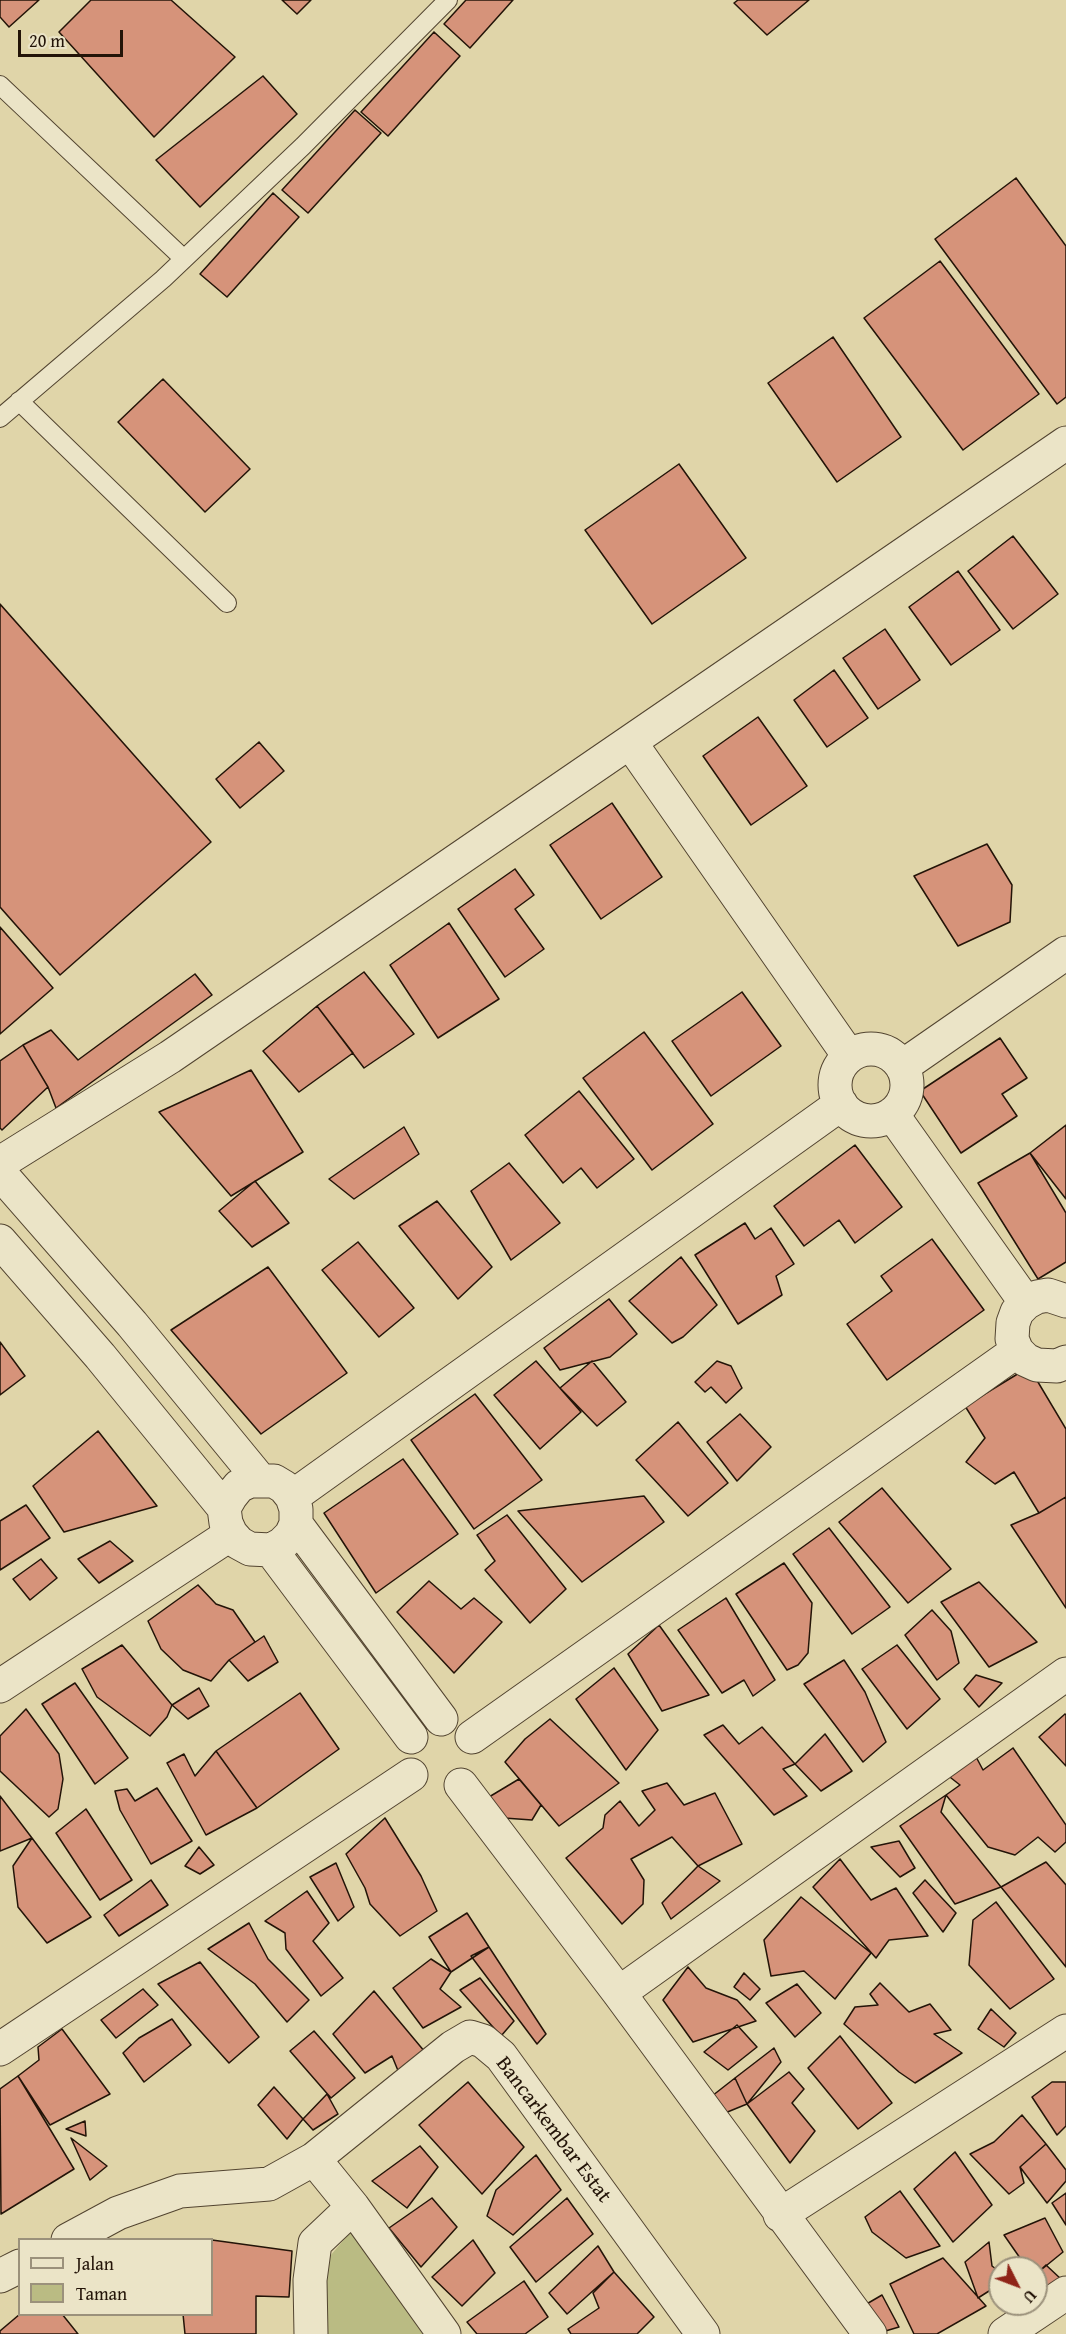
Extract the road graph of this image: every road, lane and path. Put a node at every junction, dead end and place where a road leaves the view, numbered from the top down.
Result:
1 (448, 0) edge
2 (0, 86) edge
3 (184, 259) junction
4 (19, 401) junction
5 (0, 418) edge
6 (1066, 443) edge
7 (227, 603) dead end
8 (630, 742) junction
9 (1066, 953) edge
10 (849, 1056) junction
11 (903, 1066) junction
12 (841, 1104) junction
13 (892, 1114) junction
14 (0, 1164) edge
15 (0, 1173) edge
16 (0, 1241) edge
17 (1066, 1301) edge
18 (1026, 1303) junction
19 (1017, 1351) junction
20 (1066, 1362) edge
21 (260, 1480) junction
22 (294, 1510) junction
23 (228, 1521) junction
24 (271, 1550) junction
25 (1066, 1674) edge
26 (0, 1686) edge
27 (441, 1719) junction
28 (411, 1737) junction
29 (472, 1737) junction
30 (411, 1776) junction
31 (462, 1785) junction
32 (619, 1993) junction
33 (1066, 2031) edge
34 (0, 2049) edge
35 (314, 2159) junction
36 (353, 2207) junction
37 (780, 2215) junction
38 (72, 2238) edge
39 (18, 2267) edge
40 (0, 2276) edge
41 (1066, 2293) edge
42 (311, 2334) edge
43 (444, 2334) edge
44 (703, 2334) edge
45 (870, 2334) edge
46 (1005, 2334) edge

1 - 3 lane
2 - 3 lane
3 - 4 lane
4 - 5 lane
4 - 7 lane
6 - 8 street
8 - 10 street
8 - 14 street
9 - 11 street
10 - 11 street
10 - 12 street
11 - 13 street
12 - 13 street
12 - 22 street
13 - 18 street
15 - 21 street
16 - 23 street
17 - 18 street
18 - 19 street
19 - 20 street
19 - 29 street
21 - 22 street
21 - 23 street
22 - 24 street
22 - 27 street
23 - 24 street
23 - 26 street
24 - 28 street
25 - 32 street
27 - 28 street
27 - 29 street
28 - 30 street
29 - 31 street
30 - 31 street
30 - 34 street
31 - 32 street
32 - 37 street
33 - 37 street
35 - 36 street
35 - 38 street, Bancarkembar Estat
35 - 44 street, Bancarkembar Estat
36 - 42 street
36 - 43 street
37 - 45 street
39 - 40 street
41 - 46 street

